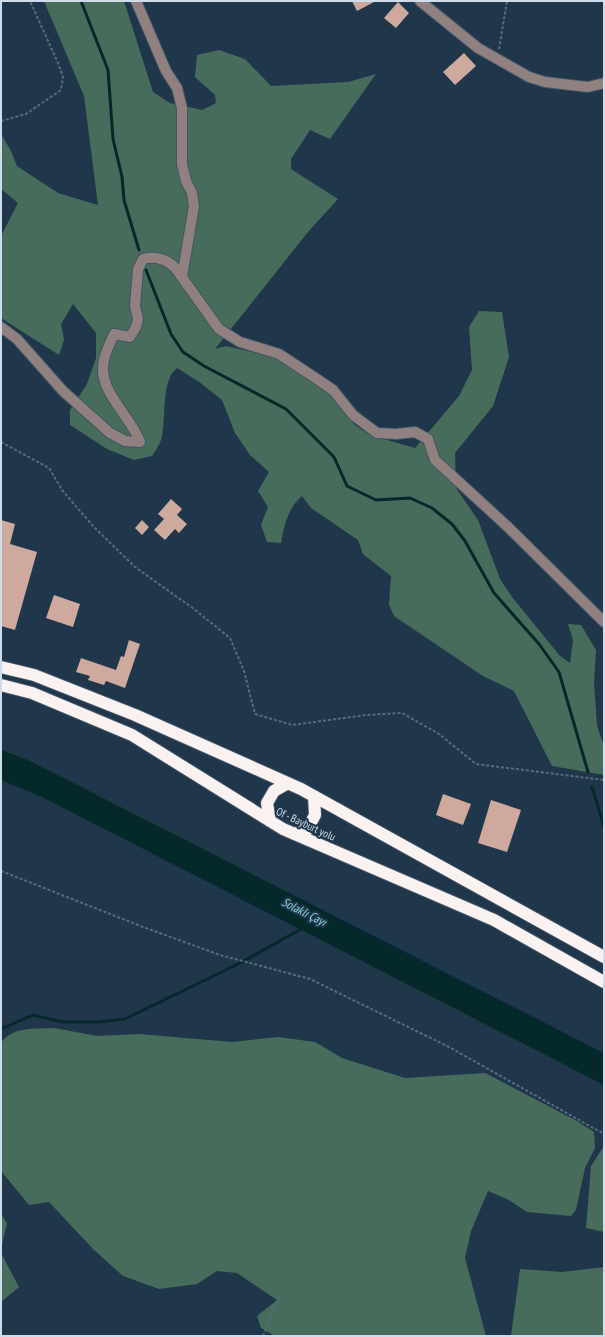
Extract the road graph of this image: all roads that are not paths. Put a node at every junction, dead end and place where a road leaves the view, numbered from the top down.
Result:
1 (136, 1) edge
2 (420, 1) edge
3 (604, 83) edge
4 (182, 277) junction
5 (1, 327) edge
6 (604, 622) edge
7 (1, 667) edge
8 (1, 686) edge
9 (288, 783) junction
10 (314, 796) junction
11 (270, 821) junction
12 (294, 834) junction
13 (604, 957) edge
14 (604, 982) edge

1 - 4 street
2 - 3 street
4 - 5 street
4 - 6 street
7 - 9 highway
8 - 11 highway, Of - Bayburt yolu
9 - 10 highway
9 - 11 highway
10 - 12 highway
10 - 13 highway
11 - 12 highway, Of - Bayburt yolu
12 - 14 highway, Of - Bayburt yolu

